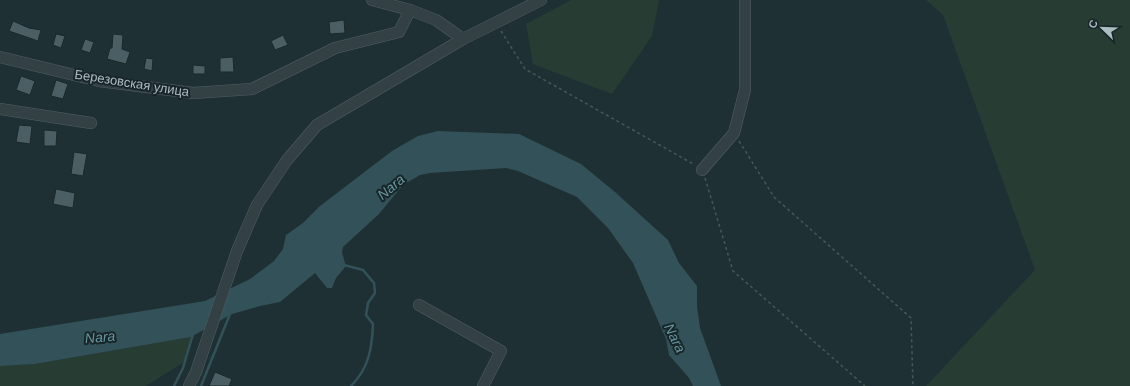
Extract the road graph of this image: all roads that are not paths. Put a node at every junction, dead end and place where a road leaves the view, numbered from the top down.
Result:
1 (372, 0) edge
2 (541, 0) edge
3 (745, 0) edge
4 (410, 10) junction
5 (463, 39) junction
6 (0, 58) edge
7 (0, 109) edge
8 (91, 123) dead end
9 (702, 170) road end
10 (419, 305) dead end
11 (189, 386) edge
12 (483, 386) edge

1 - 4 street
2 - 5 street
3 - 9 street
4 - 5 street
4 - 6 street, Березовская улица
5 - 11 street
7 - 8 street
10 - 12 street

